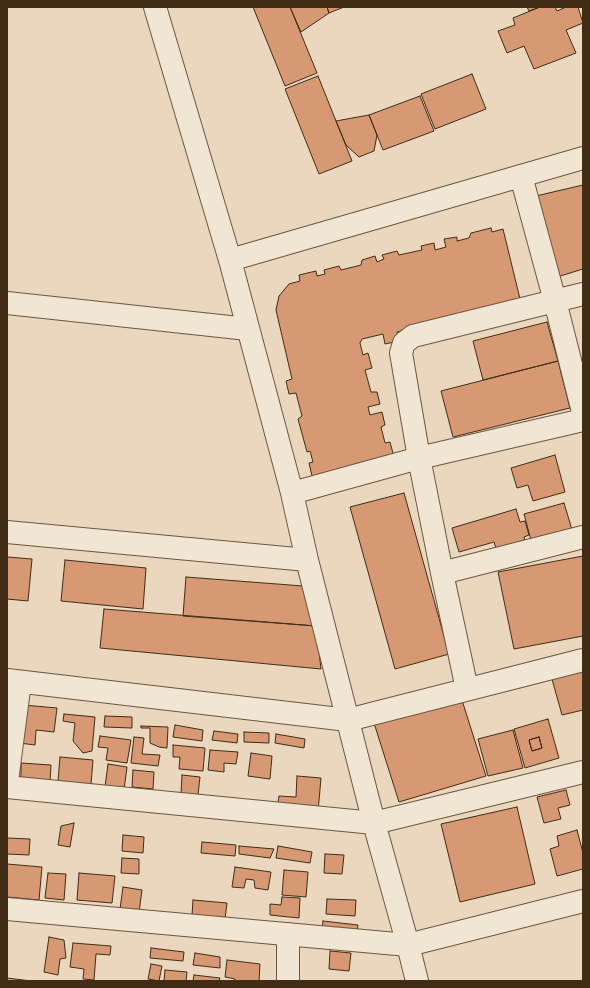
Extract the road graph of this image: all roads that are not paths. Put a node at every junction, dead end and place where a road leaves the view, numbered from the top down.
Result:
1 (155, 7) edge
2 (583, 158) edge
3 (521, 176) junction
4 (230, 260) junction
5 (583, 294) edge
6 (555, 301) junction
7 (7, 303) edge
8 (248, 329) junction
9 (583, 412) edge
10 (583, 420) edge
11 (419, 458) junction
12 (292, 493) junction
13 (7, 532) edge
14 (583, 537) edge
15 (307, 560) junction
16 (442, 573) junction
17 (583, 660) edge
18 (13, 681) edge
19 (468, 689) junction
20 (348, 720) junction
21 (583, 772) edge
22 (7, 781) edge
23 (7, 786) edge
24 (374, 823) junction
25 (583, 901) edge
26 (7, 909) edge
27 (288, 934) junction
28 (408, 944) junction
29 (288, 981) edge
30 (417, 981) edge

1 - 4 street
2 - 3 street
3 - 4 street
3 - 6 street
4 - 8 street
5 - 6 street
6 - 9 street
6 - 11 street
7 - 8 street
8 - 12 street
10 - 11 street
11 - 12 street
11 - 16 street
12 - 15 street
13 - 15 street
14 - 16 street
15 - 20 street
16 - 19 street
17 - 19 street
18 - 20 street
18 - 22 street
19 - 20 street
20 - 24 street
21 - 24 street
23 - 24 street
24 - 28 street
25 - 28 street
26 - 27 street
27 - 28 street
27 - 29 street
28 - 30 street

